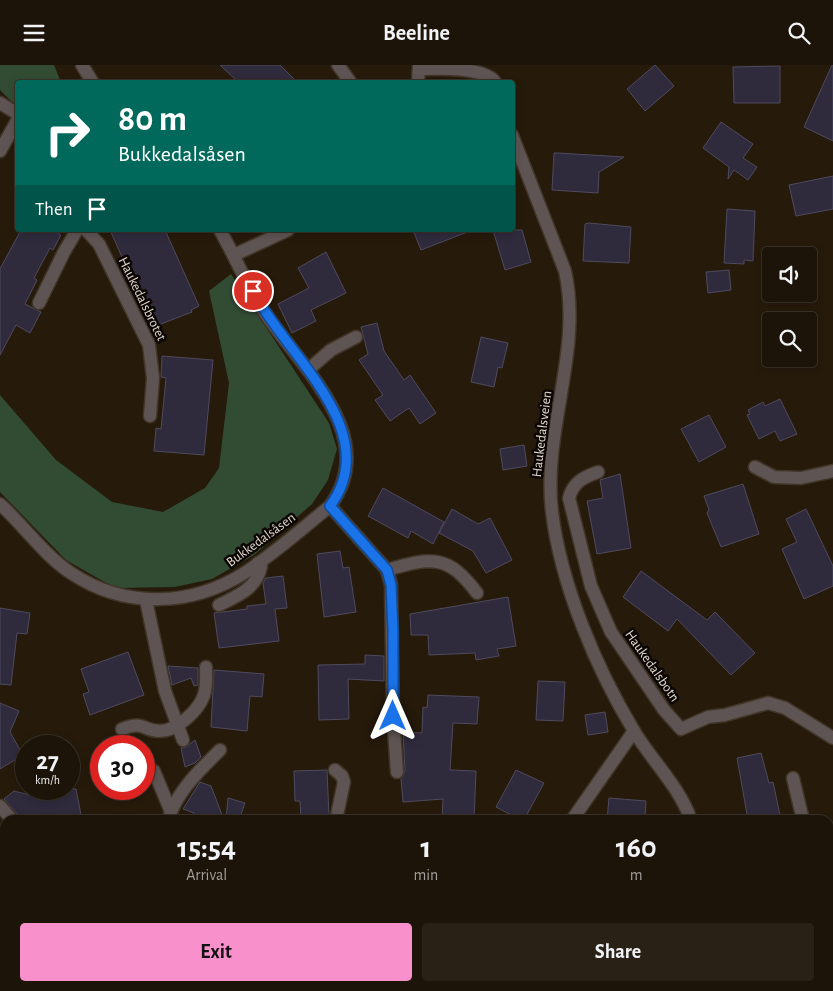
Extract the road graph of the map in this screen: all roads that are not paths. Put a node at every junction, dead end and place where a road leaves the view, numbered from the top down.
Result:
1 (82, 65) edge
2 (338, 65) edge
3 (419, 67) edge
4 (454, 67) edge
5 (90, 80) edge
6 (349, 80) edge
7 (418, 80) edge
8 (492, 80) edge
9 (0, 103) edge
10 (15, 112) edge
11 (15, 124) edge
12 (515, 143) edge
13 (0, 151) edge
14 (76, 232) edge
15 (88, 232) edge
16 (221, 232) edge
17 (284, 232) edge
18 (234, 255) junction
19 (39, 303) dead end
20 (356, 337) dead end
21 (308, 370) junction
22 (150, 416) dead end
23 (755, 467) dead end
24 (833, 471) edge
25 (598, 472) dead end
26 (0, 504) edge
27 (330, 506) junction
28 (258, 563) junction
29 (387, 570) junction
30 (477, 593) dead end
31 (146, 600) junction
32 (219, 605) dead end
33 (206, 667) dead end
34 (177, 725) junction
35 (122, 729) dead end
36 (634, 731) junction
37 (833, 738) edge
38 (183, 740) dead end
39 (220, 750) dead end
40 (335, 770) dead end
41 (398, 772) dead end
42 (155, 774) edge
43 (793, 778) dead end
44 (170, 815) edge
45 (171, 815) edge
46 (337, 815) edge
47 (575, 815) edge
48 (688, 815) edge
49 (802, 815) edge

1 - 5 street
2 - 6 street
3 - 4 street
3 - 7 street
4 - 8 street
9 - 10 street
11 - 13 street
12 - 36 street, Haukedalsveien
14 - 19 street
15 - 22 street, Haukedalsbrotet
16 - 18 street
17 - 18 street
18 - 21 street, Bukkedalsåsen
20 - 21 street
21 - 27 street, Bukkedalsåsen
23 - 24 street
25 - 37 street, Haukedalsbotn
26 - 31 street, Bukkedalsåsen
27 - 28 street, Bukkedalsåsen
27 - 29 street
28 - 31 street, Bukkedalsåsen
28 - 32 street
29 - 30 street
29 - 41 street
31 - 34 street
33 - 34 street
34 - 35 street
34 - 38 street
36 - 47 street
36 - 48 street, Haukedalsveien
39 - 45 street
40 - 46 street
42 - 44 street
43 - 49 street

